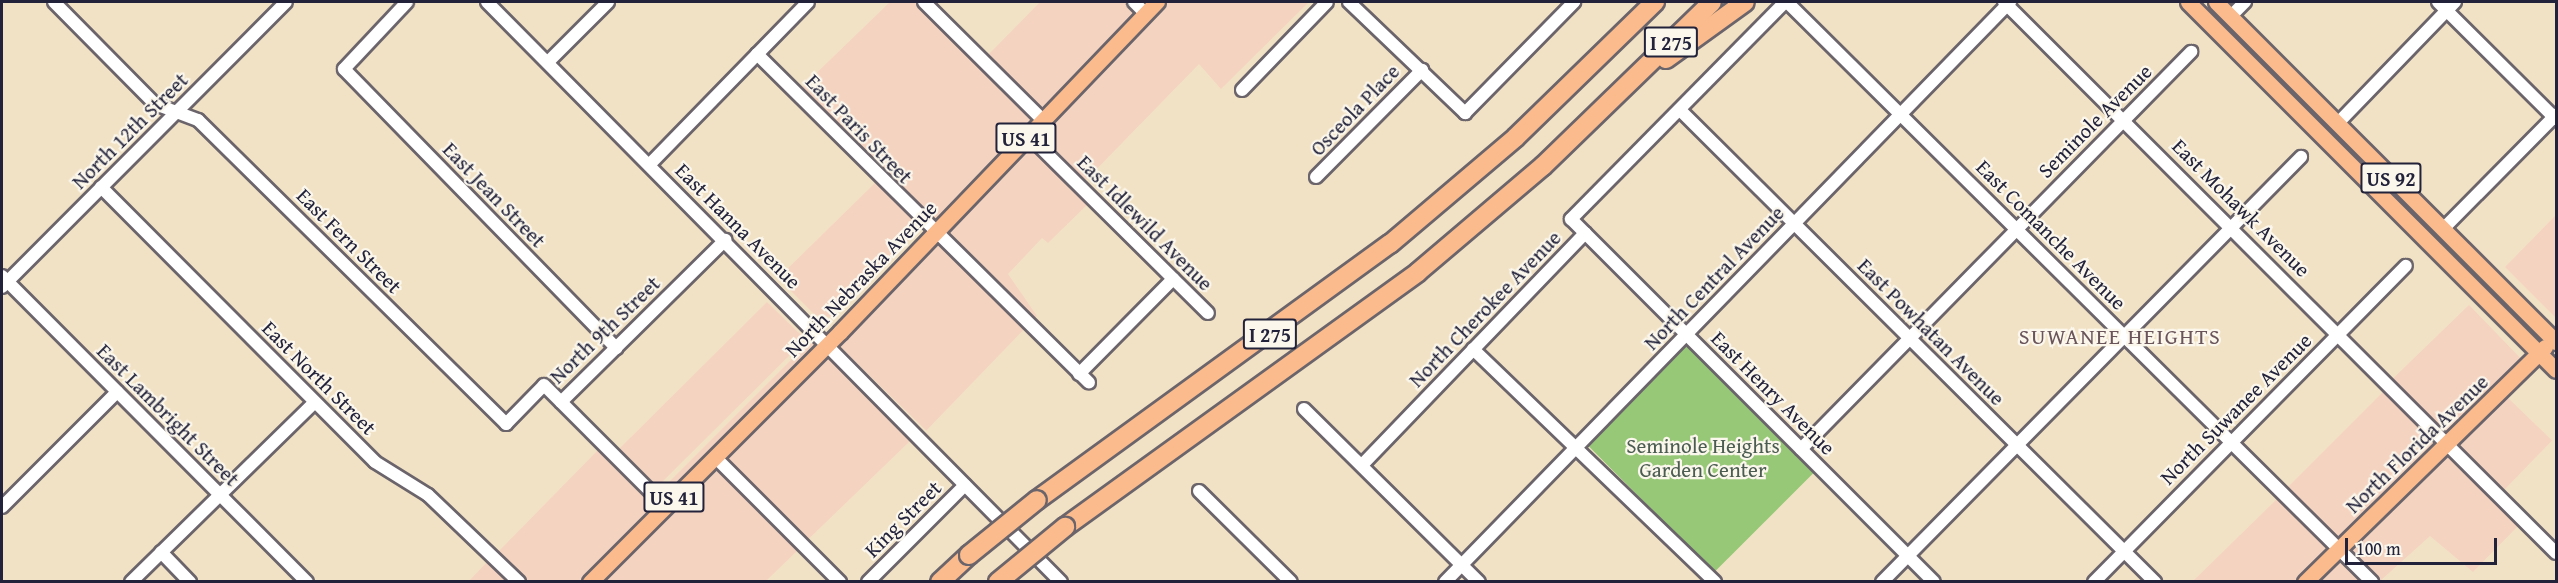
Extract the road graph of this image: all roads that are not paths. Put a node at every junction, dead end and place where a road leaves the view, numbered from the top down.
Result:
1 (54, 2) edge
2 (407, 2) edge
3 (487, 2) edge
4 (608, 2) edge
5 (808, 2) edge
6 (924, 2) edge
7 (1134, 2) edge
8 (1157, 2) edge
9 (1327, 2) edge
10 (1349, 2) edge
11 (1572, 2) edge
12 (1655, 2) edge
13 (1712, 2) edge
14 (1745, 2) edge
15 (1786, 2) edge
16 (2007, 2) edge
17 (2188, 2) edge
18 (2216, 2) edge
19 (2245, 2) edge
20 (278, 4) edge
21 (2446, 4) edge
22 (1146, 14) junction
23 (2230, 16) junction
24 (2191, 52) dead end
25 (757, 54) junction
26 (548, 62) junction
27 (1422, 70) junction
28 (1630, 84) junction
29 (1242, 90) dead end
30 (1680, 110) junction
31 (178, 111) junction
32 (1901, 114) junction
33 (2556, 117) edge
34 (1043, 120) junction
35 (2124, 120) junction
36 (2337, 124) junction
37 (1028, 135) junction
38 (2301, 157) dead end
39 (650, 164) junction
40 (1316, 177) dead end
41 (101, 187) junction
42 (1794, 224) junction
43 (2232, 226) junction
44 (2016, 229) junction
45 (2443, 229) junction
46 (935, 233) junction
47 (1585, 233) junction
48 (725, 240) junction
49 (2406, 266) dead end
50 (1173, 279) junction
51 (3, 282) edge
52 (1208, 314) dead end
53 (2338, 333) junction
54 (1686, 334) junction
55 (2124, 336) junction
56 (1910, 338) junction
57 (2555, 339) edge
58 (828, 344) junction
59 (616, 348) junction
60 (1473, 349) junction
61 (2540, 352) junction
62 (2556, 370) edge
63 (117, 392) junction
64 (315, 402) junction
65 (561, 402) junction
66 (488, 406) joint
67 (1304, 409) dead end
68 (2231, 442) junction
69 (1579, 444) junction
70 (2016, 444) junction
71 (2448, 445) junction
72 (1801, 449) junction
73 (715, 457) junction
74 (1362, 465) junction
75 (965, 485) junction
76 (1199, 491) dead end
77 (220, 494) junction
78 (665, 506) junction
79 (2, 507) edge
80 (2338, 548) junction
81 (2124, 551) junction
82 (161, 552) junction
83 (2556, 553) edge
84 (1908, 555) junction
85 (1462, 564) junction
86 (131, 582) edge
87 (190, 582) edge
88 (307, 582) edge
89 (519, 582) edge
90 (590, 582) edge
91 (840, 582) edge
92 (868, 582) edge
93 (940, 582) edge
94 (998, 582) edge
95 (1061, 582) edge
96 (1291, 582) edge
97 (1444, 582) edge
98 (1479, 582) edge
99 (1715, 582) edge
100 (1882, 582) edge
101 (1934, 582) edge
102 (2094, 582) edge
103 (2155, 582) edge
104 (2305, 582) edge
105 (2372, 582) edge

1 - 31 street
2 - 59 street, East Jean Street
3 - 26 street, East Hanna Avenue
4 - 26 street
5 - 25 street
6 - 34 street
7 - 22 street
8 - 22 main road, North Nebraska Avenue / US 41
9 - 29 street
10 - 27 street
11 - 27 street
12 - 93 highway, I 275, bridge
13 - 28 highway, I 275
14 - 28 highway
15 - 30 street, North Cherokee Avenue
15 - 32 street, East Comanche Avenue
16 - 32 street, North Central Avenue
16 - 35 street, East Mohawk Avenue
17 - 61 main road, US 92
18 - 23 main road, US 92
19 - 23 street
20 - 31 street, North 12th Street
21 - 33 street
21 - 36 street
22 - 34 main road, North Nebraska Avenue / US 41
23 - 36 main road, US 92
24 - 35 street, Seminole Avenue
25 - 39 street
25 - 46 street, East Paris Street
26 - 39 street, East Hanna Avenue
27 - 40 street, Osceola Place
28 - 94 highway, I 275, bridge
30 - 42 street, East Powhatan Avenue
30 - 47 street, North Cherokee Avenue
31 - 41 street, North 12th Street
31 - 66 street, East Fern Street
32 - 42 street, North Central Avenue
32 - 44 street, East Comanche Avenue
33 - 45 street
34 - 37 main road, North Nebraska Avenue / US 41
35 - 43 street, East Mohawk Avenue
35 - 44 street, Seminole Avenue
36 - 45 main road, US 92
37 - 46 main road, North Nebraska Avenue / US 41
37 - 50 street, East Idlewild Avenue
38 - 43 street
39 - 48 street, East Hanna Avenue
41 - 51 street, North 12th Street
41 - 64 street, East North Street
42 - 54 street, North Central Avenue
42 - 56 street, East Powhatan Avenue
43 - 53 street, East Mohawk Avenue
43 - 55 street
44 - 55 street, East Comanche Avenue
44 - 56 street, Seminole Avenue
45 - 57 main road, US 92
46 - 50 street, East Paris Street
46 - 58 main road, North Nebraska Avenue / US 41
47 - 54 street, East Henry Avenue
47 - 60 street, North Cherokee Avenue
48 - 58 street, East Hanna Avenue
48 - 59 street, North 9th Street
49 - 53 street, North Suwanee Avenue
50 - 52 street, East Idlewild Avenue
51 - 63 street, East Lambright Street
53 - 68 street, North Suwanee Avenue
53 - 71 street, East Mohawk Avenue
54 - 69 street, North Central Avenue
54 - 72 street, East Henry Avenue
55 - 68 street, East Comanche Avenue
55 - 70 street
56 - 70 street, East Powhatan Avenue
56 - 72 street, Seminole Avenue
57 - 61 main road, North Florida Avenue
58 - 73 main road, North Nebraska Avenue / US 41
58 - 75 street, East Hanna Avenue
59 - 65 street, North 9th Street
60 - 69 street
60 - 74 street, North Cherokee Avenue
61 - 62 main road, US 92
61 - 71 main road, North Florida Avenue
63 - 77 street, East Lambright Street
63 - 79 street
64 - 77 street
64 - 89 street, East North Street
65 - 66 street, North 9th Street
65 - 78 street
67 - 74 street
68 - 80 street, East Comanche Avenue
68 - 81 street, North Suwanee Avenue
69 - 85 street, North Central Avenue
69 - 99 street
70 - 81 street, East Powhatan Avenue
70 - 84 street
71 - 80 main road, North Florida Avenue
71 - 83 street, East Mohawk Avenue
72 - 84 street, East Henry Avenue
73 - 78 main road, North Nebraska Avenue / US 41
73 - 91 street
74 - 85 street
75 - 92 street, King Street
75 - 95 street, East Hanna Avenue
76 - 96 street
77 - 82 street
77 - 88 street, East Lambright Street
78 - 90 main road, North Nebraska Avenue / US 41
80 - 104 main road, North Florida Avenue
80 - 105 street, East Comanche Avenue
81 - 102 street, North Suwanee Avenue
81 - 103 street, East Powhatan Avenue
82 - 86 street
82 - 87 street
84 - 100 street
84 - 101 street, East Henry Avenue
85 - 97 street, North Central Avenue
85 - 98 street

